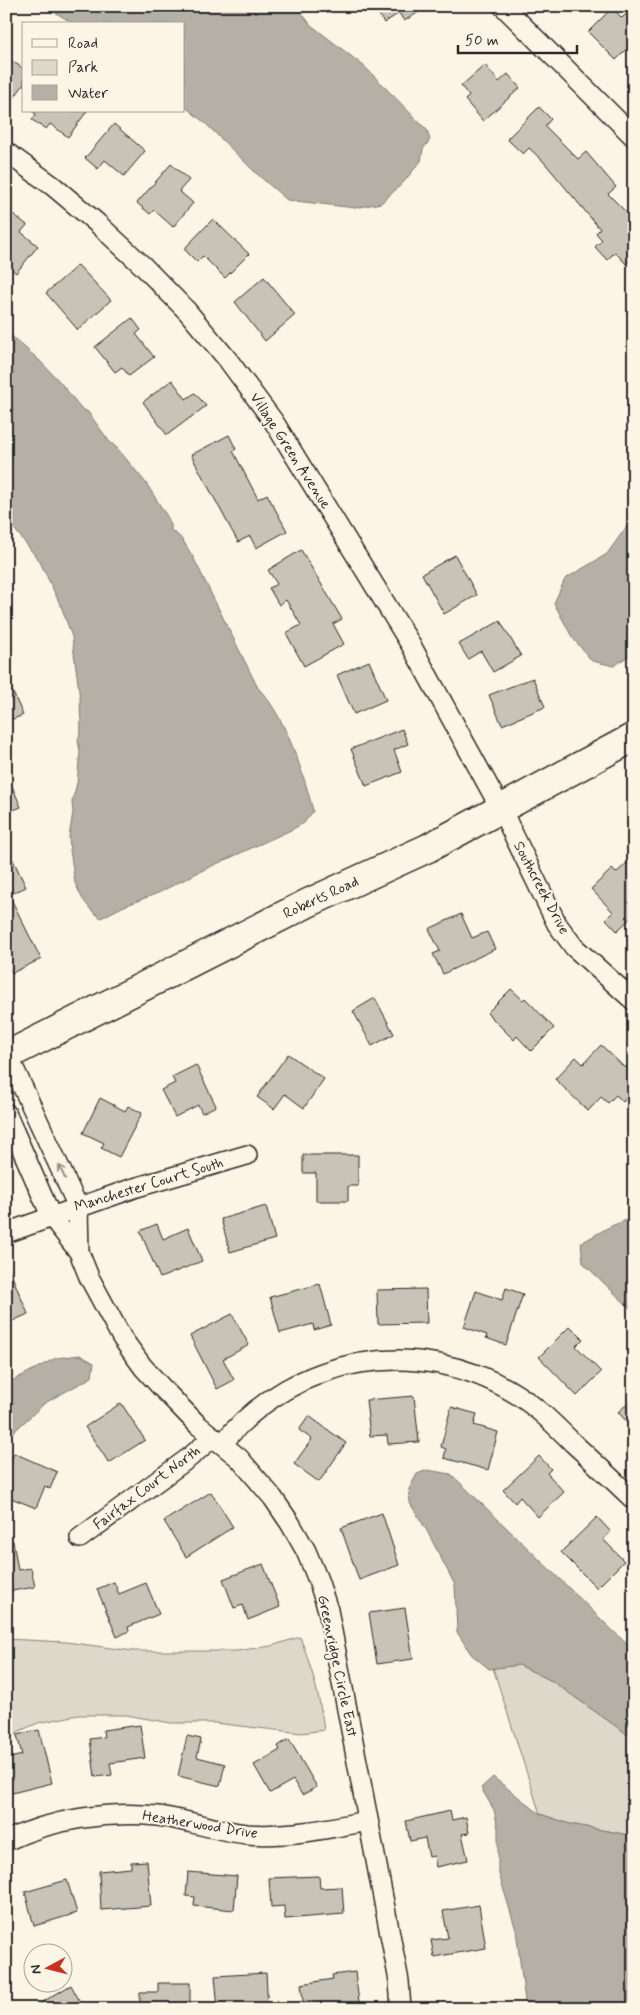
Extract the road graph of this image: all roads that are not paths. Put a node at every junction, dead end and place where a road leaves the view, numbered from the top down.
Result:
1 (503, 6) edge
2 (634, 137) edge
3 (6, 152) edge
4 (634, 737) edge
5 (502, 809) junction
6 (634, 1001) edge
7 (7, 1054) edge
8 (6, 1113) edge
9 (247, 1154) dead end
10 (78, 1207) junction
11 (51, 1216) junction
12 (6, 1233) edge
13 (79, 1252) junction
14 (218, 1440) junction
15 (634, 1500) edge
16 (80, 1538) dead end
17 (367, 1821) junction
18 (6, 1841) edge
19 (401, 2009) edge

1 - 2 street
3 - 5 street, Village Green Avenue
4 - 5 main road, Roberts Road
5 - 6 street, Southcreek Drive
5 - 7 main road, Roberts Road
10 -> 7 street, Greenridge Circle East
8 - 11 street, Greenridge Circle East
9 - 10 street, Manchester Court South
10 - 11 street, Manchester Court South
10 - 13 street, Greenridge Circle East
11 - 12 street, Manchester Court South
11 - 13 street, Greenridge Circle East
13 - 14 street, Greenridge Circle East
14 - 15 street, Fairfax Court North
14 - 16 street, Fairfax Court North
14 - 17 street, Greenridge Circle East
17 - 18 street, Heatherwood Drive
17 - 19 street, Greenridge Circle East

